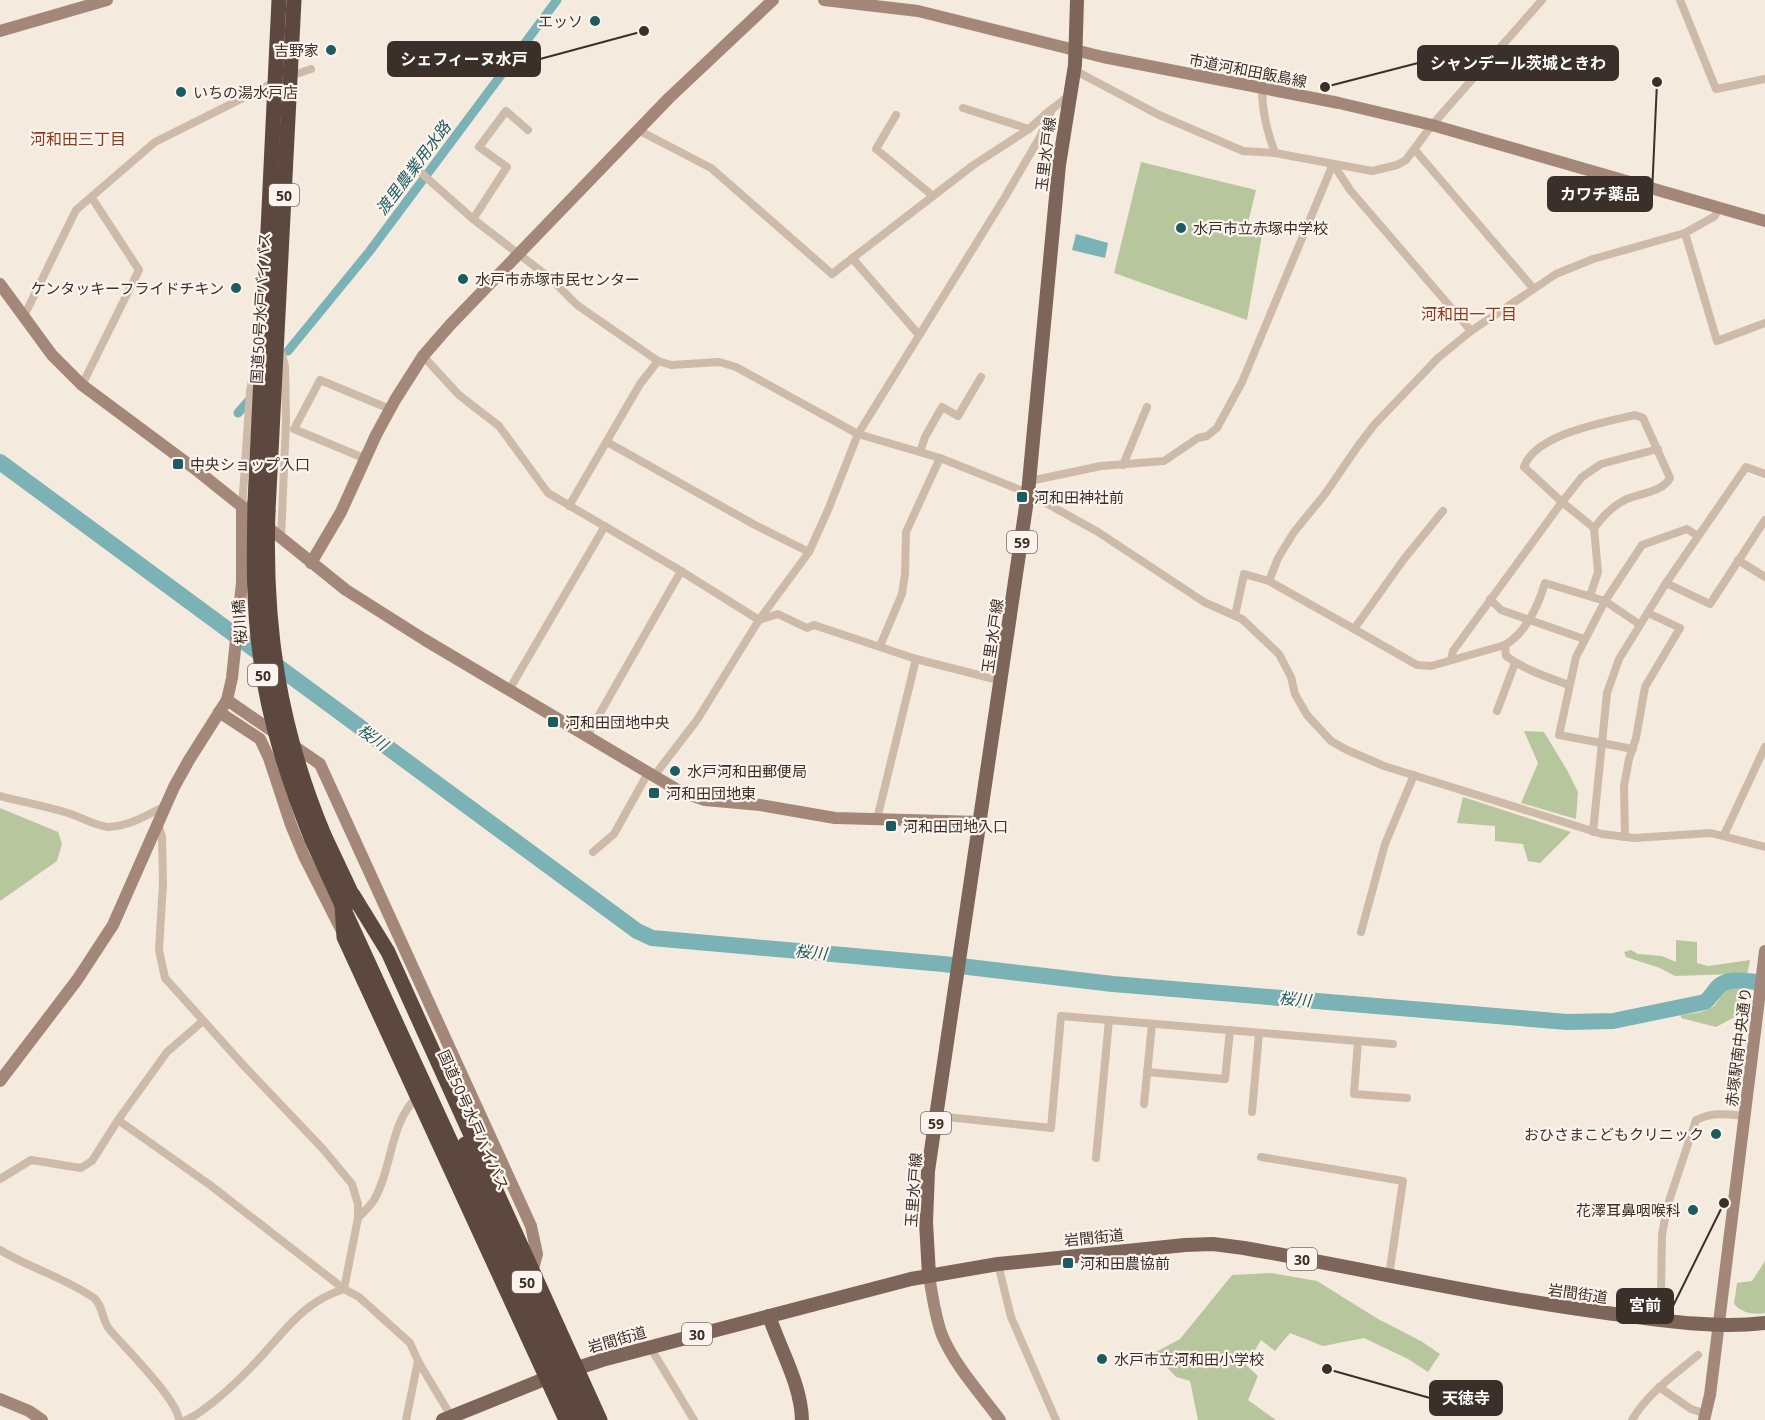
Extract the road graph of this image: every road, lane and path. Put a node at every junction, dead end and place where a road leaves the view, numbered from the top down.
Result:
1 (107, 0) edge
2 (279, 0) edge
3 (294, 0) edge
4 (772, 0) edge
5 (824, 0) edge
6 (1077, 0) edge
7 (1542, 0) edge
8 (1680, 0) edge
9 (0, 31) edge
10 (1076, 50) junction
11 (311, 69) dead end
12 (1074, 70) junction
13 (290, 76) junction
14 (1765, 79) edge
15 (275, 82) junction
16 (1262, 88) junction
17 (1070, 96) junction
18 (963, 108) dead end
19 (1052, 109) junction
20 (896, 115) dead end
21 (1431, 125) junction
22 (1029, 129) junction
23 (528, 130) dead end
24 (638, 130) junction
25 (1415, 150) junction
26 (1275, 153) junction
27 (1333, 164) junction
28 (419, 171) dead end
29 (933, 196) junction
30 (92, 198) junction
31 (1719, 207) junction
32 (473, 219) junction
33 (1765, 220) edge
34 (1684, 234) junction
35 (519, 253) junction
36 (852, 258) junction
37 (0, 284) edge
38 (1533, 288) junction
39 (24, 316) junction
40 (1765, 323) edge
41 (1471, 331) junction
42 (919, 335) junction
43 (270, 349) junction
44 (423, 356) junction
45 (658, 361) junction
46 (981, 376) dead end
47 (82, 385) junction
48 (1147, 407) dead end
49 (390, 409) junction
50 (858, 434) junction
51 (607, 442) junction
52 (1658, 449) junction
53 (920, 452) junction
54 (940, 458) junction
55 (366, 459) junction
56 (1123, 465) junction
57 (1765, 474) edge
58 (1029, 487) junction
59 (1562, 501) junction
60 (570, 506) junction
61 (255, 507) junction
62 (1443, 511) dead end
63 (1765, 520) edge
64 (605, 526) junction
65 (1594, 528) junction
66 (1698, 536) junction
67 (281, 539) junction
68 (809, 552) junction
69 (1738, 560) junction
70 (311, 563) junction
71 (681, 571) junction
72 (1765, 577) edge
73 (1269, 581) junction
74 (1665, 583) junction
75 (1590, 596) junction
76 (1490, 599) junction
77 (1605, 601) junction
78 (1648, 613) junction
79 (1235, 616) junction
80 (759, 620) junction
81 (1527, 621) junction
82 (1639, 624) junction
83 (1354, 629) junction
84 (1584, 639) junction
85 (880, 645) junction
86 (1505, 645) junction
87 (916, 659) junction
88 (1450, 660) junction
89 (1515, 663) junction
90 (1002, 681) junction
91 (1569, 685) junction
92 (509, 690) junction
93 (227, 700) junction
94 (1497, 711) dead end
95 (219, 712) junction
96 (587, 735) junction
97 (1603, 742) junction
98 (1765, 747) edge
99 (1633, 748) junction
100 (651, 775) junction
101 (1414, 775) junction
102 (0, 796) edge
103 (166, 806) junction
104 (877, 819) junction
105 (981, 822) junction
106 (158, 824) junction
107 (1593, 832) junction
108 (1724, 835) junction
109 (318, 837) joint
110 (1625, 837) junction
111 (1765, 847) edge
112 (593, 852) dead end
113 (348, 900) junction
114 (1361, 932) dead end
115 (344, 937) junction
116 (1764, 956) edge
117 (1108, 1020) junction
118 (203, 1021) junction
119 (1152, 1024) junction
120 (1230, 1030) junction
121 (1259, 1033) junction
122 (1358, 1041) junction
123 (1393, 1044) dead end
124 (1147, 1072) junction
125 (0, 1081) edge
126 (418, 1096) junction
127 (1407, 1098) dead end
128 (1144, 1104) dead end
129 (1252, 1112) dead end
130 (937, 1116) junction
131 (1744, 1116) junction
132 (117, 1120) junction
133 (459, 1146) junction
134 (1262, 1157) dead end
135 (1096, 1158) dead end
136 (0, 1179) edge
137 (358, 1218) junction
138 (0, 1250) edge
139 (998, 1264) junction
140 (533, 1269) junction
141 (929, 1275) junction
142 (1389, 1276) junction
143 (344, 1289) junction
144 (769, 1316) junction
145 (1656, 1320) junction
146 (1765, 1323) edge
147 (1718, 1325) junction
148 (650, 1347) junction
149 (1698, 1355) dead end
150 (418, 1361) junction
151 (576, 1368) junction
152 (547, 1378) junction
153 (1659, 1387) junction
154 (0, 1399) edge
155 (1705, 1417) edge
156 (447, 1418) edge
157 (42, 1420) edge
158 (179, 1420) edge
159 (186, 1420) edge
160 (406, 1420) edge
161 (566, 1420) edge
162 (577, 1420) edge
163 (590, 1420) edge
164 (600, 1420) edge
165 (694, 1420) edge
166 (802, 1420) edge
167 (1000, 1420) edge
168 (1056, 1420) edge
169 (1632, 1420) edge

1 - 9 street
2 - 15 highway, 国道50号水戸バイパス / 50
3 - 13 highway, 国道50号水戸バイパス / 50
4 - 24 street
5 - 10 street, 市道河和田飯島線
6 - 10 main road, 玉里水戸線 / 59
7 - 21 street
8 - 14 street
10 - 12 main road, 玉里水戸線 / 59
10 - 16 street, 市道河和田飯島線
11 - 13 street
12 - 17 main road, 玉里水戸線 / 59
12 - 26 street
13 - 43 highway, 国道50号水戸バイパス / 50
15 - 30 street
15 - 43 highway, 国道50号水戸バイパス / 50
16 - 21 street, 市道河和田飯島線
16 - 26 street
17 - 19 street
17 - 58 main road, 玉里水戸線 / 59
18 - 22 street
19 - 22 street
19 - 42 street
20 - 29 street
21 - 25 street
21 - 31 street, 市道河和田飯島線
22 - 29 street
23 - 32 street
24 - 35 street
24 - 36 street
25 - 27 street
25 - 38 street
26 - 27 street
27 - 41 street
27 - 56 street
28 - 32 street
29 - 36 street
30 - 39 street
30 - 47 street
31 - 33 street, 市道河和田飯島線
31 - 34 street
32 - 35 street
34 - 38 street
34 - 40 street
35 - 44 street
35 - 45 street
36 - 42 street
37 - 39 street
38 - 41 street
39 - 47 street
41 - 73 street
42 - 50 street
43 - 61 highway, 国道50号水戸バイパス / 50
43 - 67 street
44 - 49 street
44 - 60 street
45 - 50 street
45 - 51 street
46 - 53 street
47 - 61 street
48 - 56 street
49 - 55 street
49 - 55 street
50 - 53 street
50 - 68 street
51 - 60 street
51 - 68 street
52 - 59 street
52 - 59 street
52 - 65 street
53 - 54 street
54 - 58 street
54 - 85 street
55 - 70 street
56 - 58 street
57 - 66 street
58 - 79 street
58 - 90 main road, 玉里水戸線 / 59
59 - 65 street
59 - 76 street
60 - 64 street
61 - 67 street
61 - 93 street
61 - 109 highway, 桜川橋 / 50, bridge
62 - 83 street
63 - 69 street
64 - 71 street
64 - 92 street
65 - 75 street
66 - 74 street
66 - 77 street
67 - 70 street
68 - 80 street
69 - 72 street
69 - 74 street
70 - 92 street
71 - 80 street
71 - 96 street
73 - 79 street
73 - 83 street
74 - 78 street
75 - 77 street
75 - 81 street
76 - 81 street
76 - 88 street
77 - 82 street
77 - 84 street
78 - 82 street
78 - 99 street
79 - 101 street
80 - 85 street
80 - 100 street
81 - 84 street
81 - 86 street
82 - 97 street
83 - 88 street
84 - 91 street
85 - 87 street
86 - 88 street
86 - 89 street
87 - 90 street
87 - 104 street
89 - 91 street
89 - 94 street
90 - 105 main road, 玉里水戸線 / 59
91 - 97 street
92 - 96 street
93 - 95 street
93 - 140 street
95 - 103 street
95 - 115 street
96 - 100 street
97 - 99 street
97 - 107 street
98 - 108 street
99 - 110 street
100 - 104 street
100 - 112 street
101 - 107 street
101 - 114 street
102 - 103 street
103 - 106 street
104 - 105 street
105 - 130 main road, 玉里水戸線 / 59
106 - 118 street
106 - 125 street
107 - 110 street
108 - 110 street
108 - 111 street
109 - 113 highway, 国道50号水戸バイパス / 50
113 - 115 highway
113 - 133 highway, 国道50号水戸バイパス / 50
113 - 140 highway
115 - 126 highway
116 - 131 street, 赤塚駅南中央通り
117 - 119 street
117 - 130 street
117 - 135 street
118 - 132 street
118 - 137 street
119 - 120 street
119 - 124 street
120 - 121 street
120 - 124 street
121 - 122 street
121 - 129 street
122 - 123 street
122 - 127 street
124 - 128 street
126 - 137 street
126 - 152 highway
130 - 141 main road, 玉里水戸線 / 59
131 - 145 street
131 - 147 street, 赤塚駅南中央通り
132 - 136 street
132 - 143 street
133 - 162 highway, 国道50号水戸バイパス / 50, bridge
133 - 163 highway, 国道50号水戸バイパス / 50, bridge
134 - 142 street
137 - 143 street
138 - 158 street
139 - 141 main road, 岩間街道 / 30
139 - 142 main road, 岩間街道 / 30
139 - 168 street
140 - 151 highway
141 - 144 main road, 岩間街道 / 30
141 - 167 street
142 - 145 main road, 岩間街道 / 30
143 - 150 street
143 - 159 street
144 - 148 main road, 岩間街道 / 30
144 - 166 main road
145 - 147 main road, 岩間街道 / 30
146 - 147 main road, 岩間街道 / 30
147 - 155 street, 赤塚駅南中央通り
148 - 151 main road, 岩間街道 / 30
148 - 165 street
149 - 153 street
150 - 156 street
150 - 160 street
151 - 152 main road, 岩間街道 / 30
151 - 164 highway
152 - 156 main road, 岩間街道 / 30
152 - 161 highway
153 - 155 street
153 - 169 street
154 - 157 street

